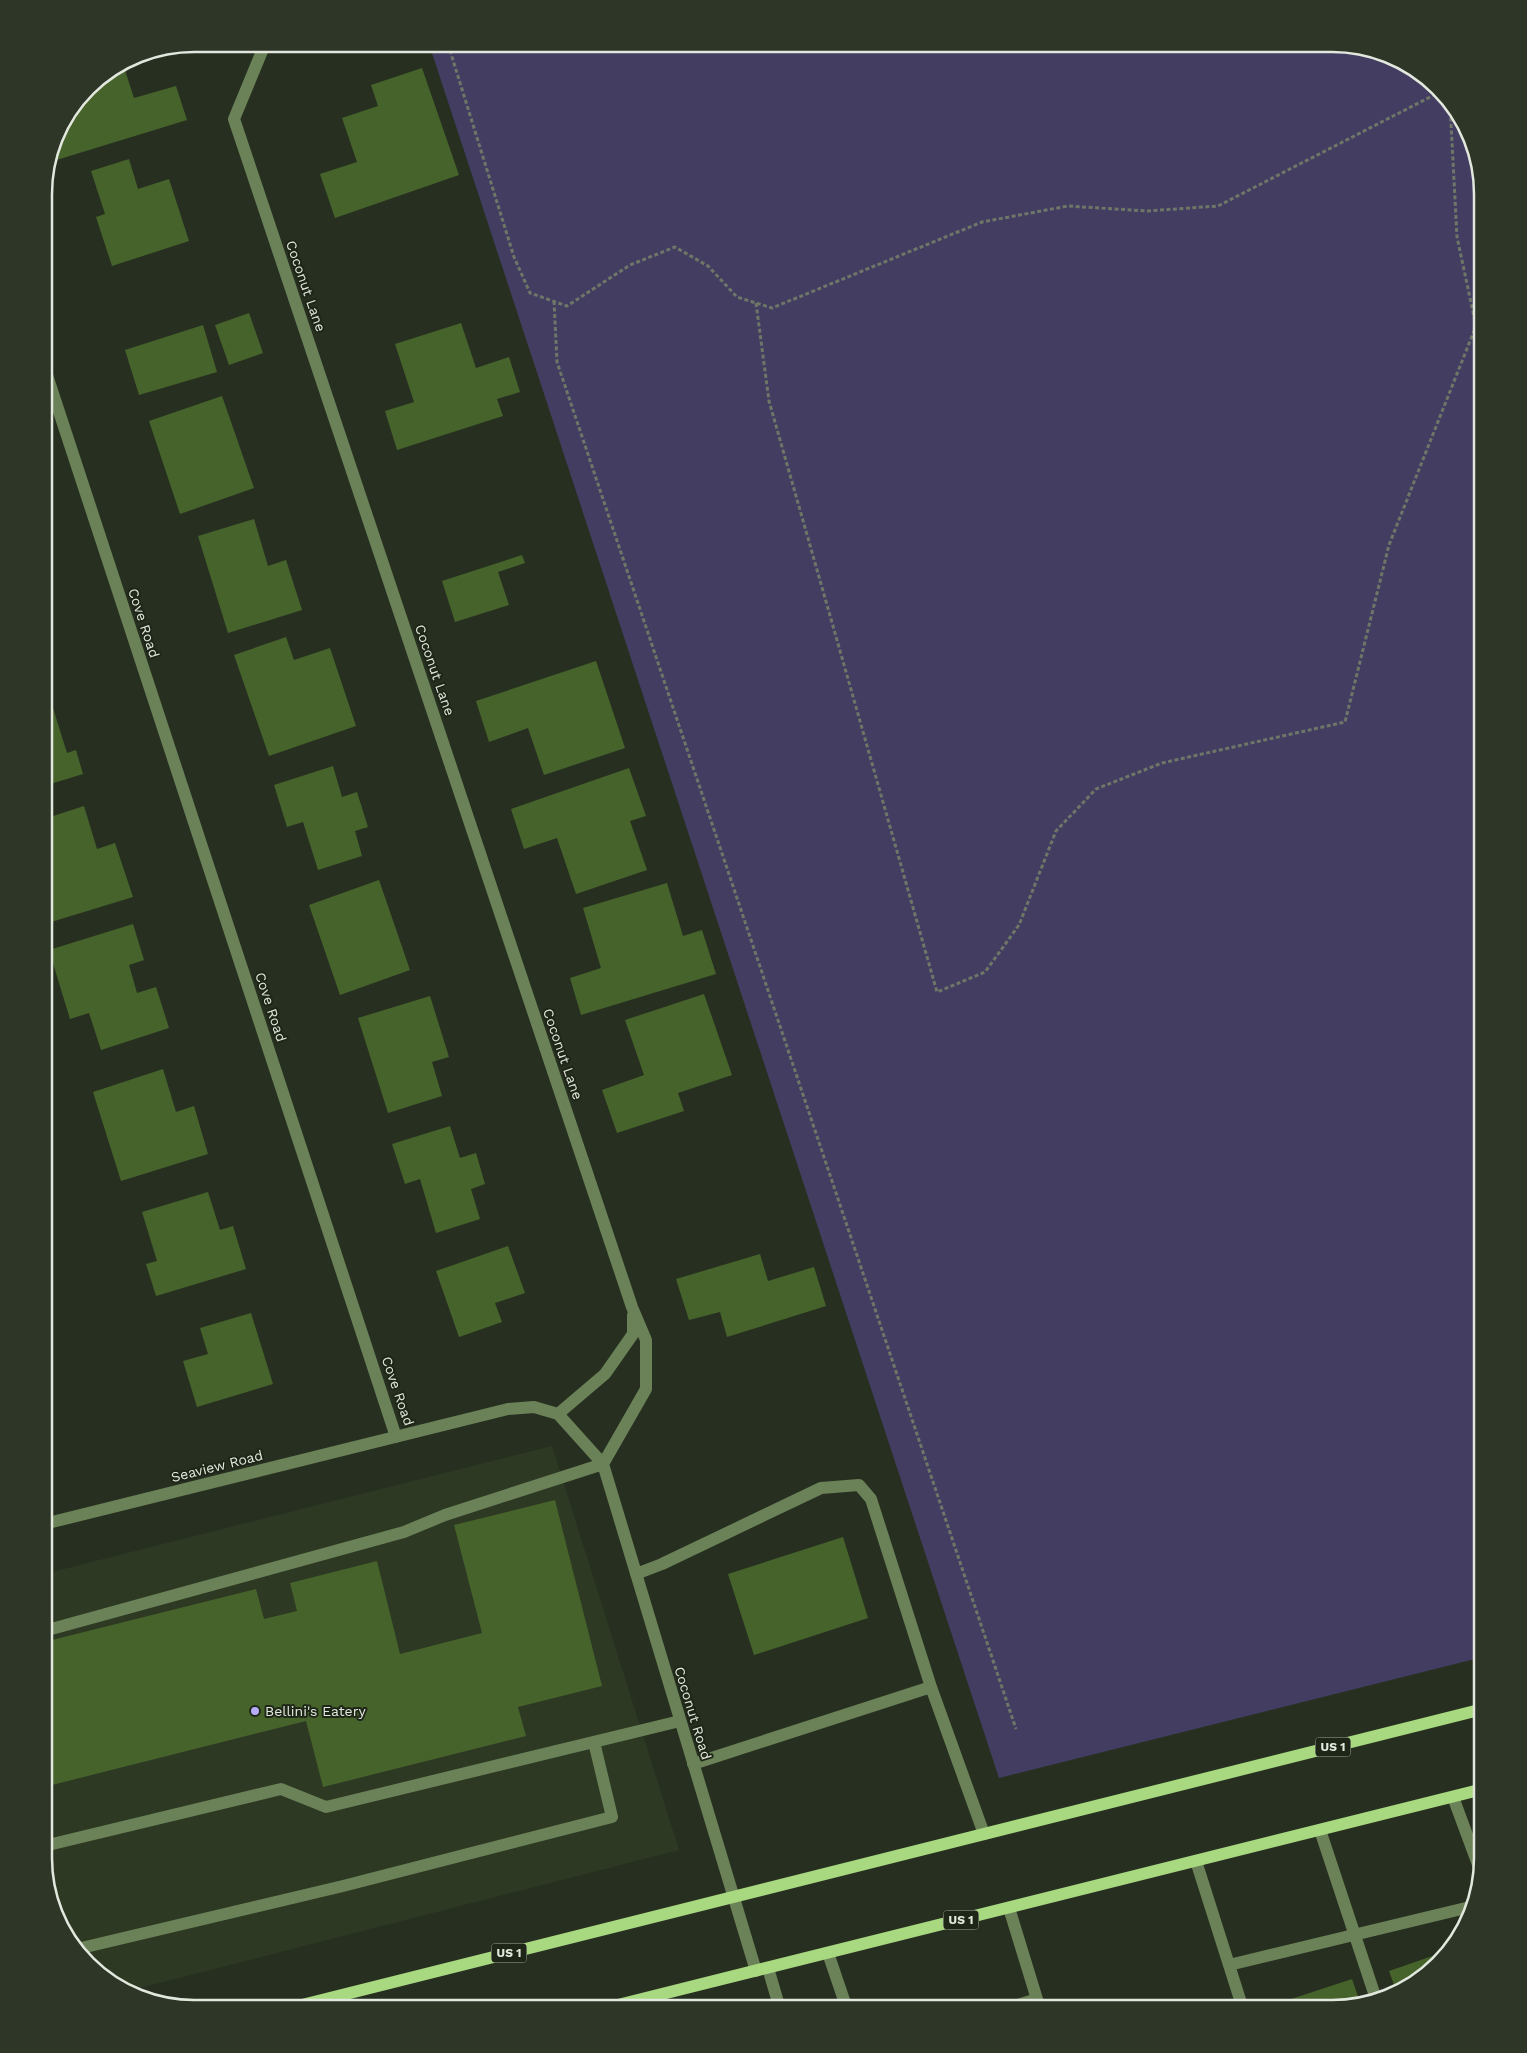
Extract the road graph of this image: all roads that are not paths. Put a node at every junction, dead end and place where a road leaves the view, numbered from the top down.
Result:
1 (261, 53) edge
2 (53, 393) edge
3 (632, 1307) junction
4 (558, 1414) junction
5 (396, 1437) junction
6 (603, 1464) junction
7 (52, 1522) edge
8 (636, 1574) junction
9 (52, 1629) edge
10 (931, 1687) junction
11 (1474, 1711) edge
12 (680, 1721) junction
13 (594, 1742) junction
14 (693, 1764) junction
15 (1474, 1791) edge
16 (1453, 1797) junction
17 (1320, 1830) junction
18 (984, 1834) junction
19 (52, 1844) edge
20 (1474, 1854) edge
21 (1196, 1861) junction
22 (733, 1897) junction
23 (1009, 1908) junction
24 (1466, 1908) edge
25 (1355, 1936) junction
26 (84, 1947) edge
27 (828, 1953) junction
28 (1230, 1965) junction
29 (762, 1969) junction
30 (1374, 1994) edge
31 (322, 2000) edge
32 (638, 2000) edge
33 (776, 2000) edge
34 (844, 2000) edge
35 (1038, 2000) edge
36 (1240, 2000) edge

1 - 3 street, Coconut Lane
2 - 5 street, Cove Road
3 - 4 street, Coconut Lane
3 - 6 street, Coconut Lane
4 - 5 street, Cove Road
4 - 6 street
5 - 7 street, Seaview Road
6 - 8 street, Coconut Road
6 - 9 street
8 - 10 street
8 - 12 street, Coconut Road
10 - 14 street
10 - 18 street
11 - 18 main road, US 1
12 - 13 street
12 - 14 street, Coconut Road
13 - 19 street
13 - 26 street
14 - 22 street, Coconut Road
15 - 16 main road, US 1
16 - 17 main road, US 1
16 - 20 street
17 - 21 main road, US 1
17 - 25 street
18 - 22 main road, US 1
21 - 23 main road, US 1
21 - 28 street
22 - 29 street, Coconut Road
22 - 31 main road, US 1
23 - 27 main road, US 1
23 - 35 street
24 - 25 street
25 - 28 street
25 - 30 street
27 - 29 main road, US 1
27 - 34 street
28 - 36 street
29 - 32 main road, US 1
29 - 33 street, Coconut Road

